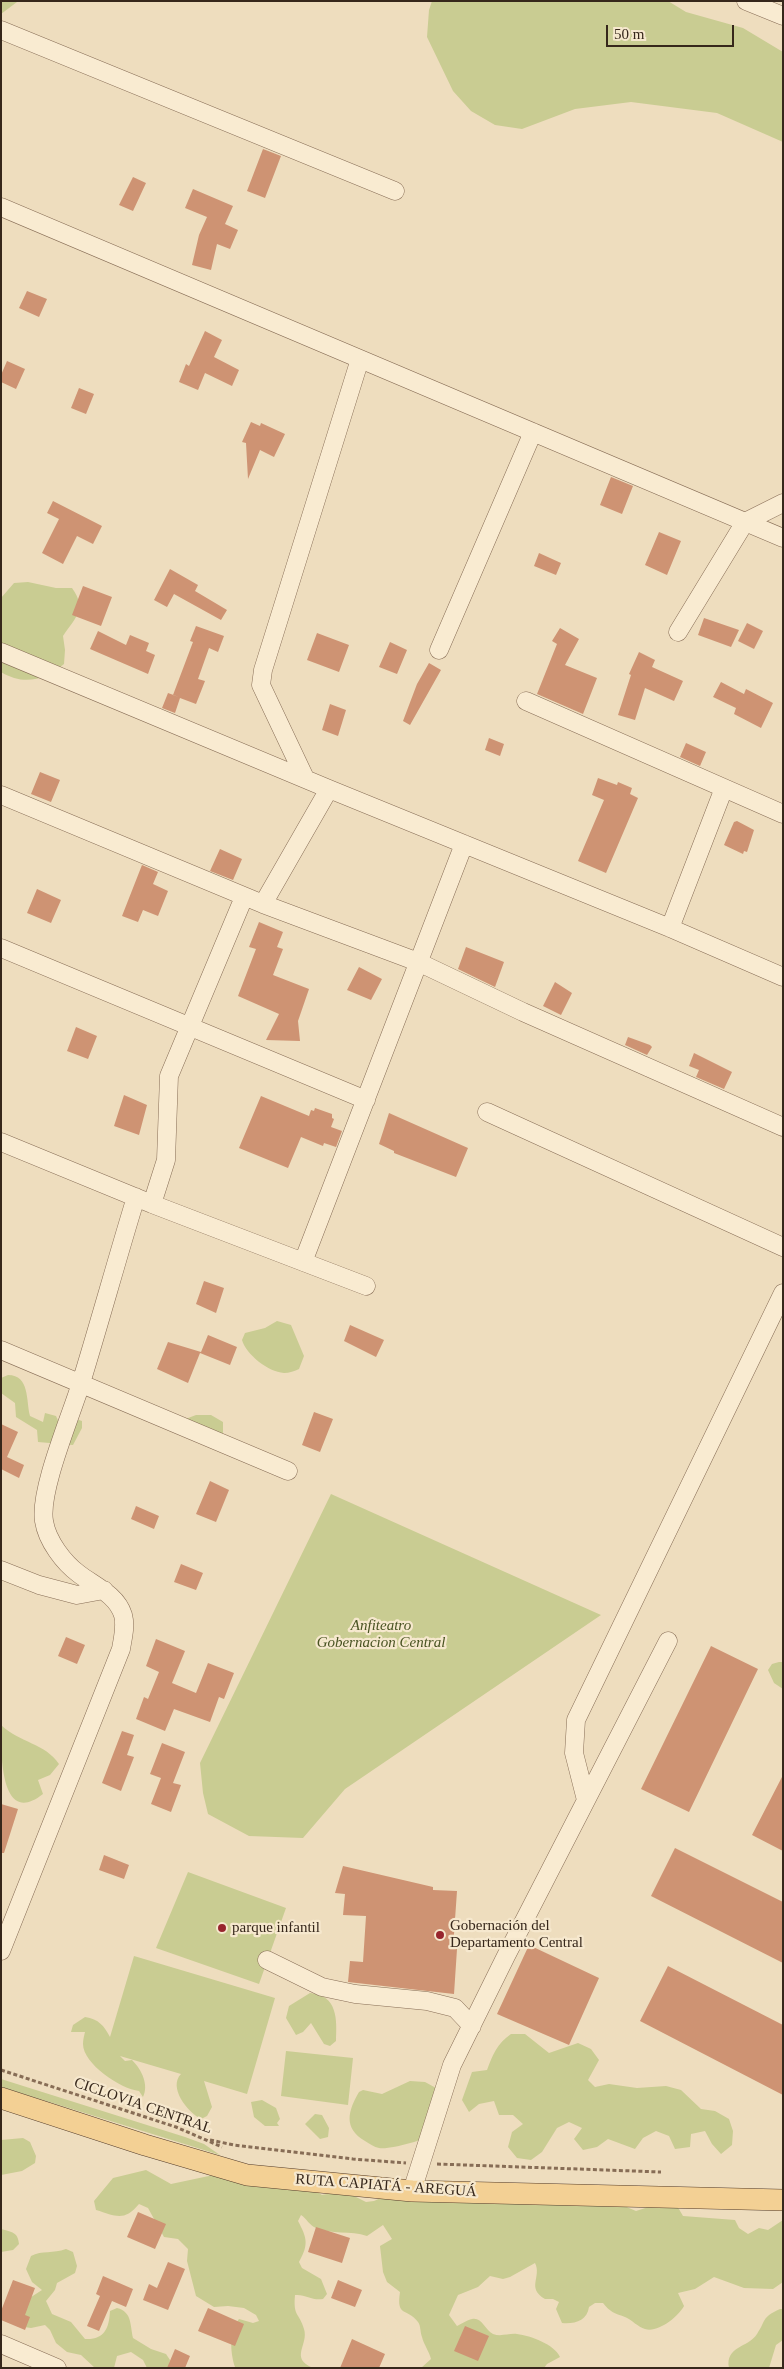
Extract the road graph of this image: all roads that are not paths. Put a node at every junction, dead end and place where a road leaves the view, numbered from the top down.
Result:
1 (746, 1) edge
2 (783, 16) edge
3 (1, 30) edge
4 (395, 191) dead end
5 (2, 211) edge
6 (360, 359) junction
7 (533, 432) junction
8 (783, 504) edge
9 (745, 522) junction
10 (783, 538) edge
11 (678, 632) dead end
12 (439, 650) dead end
13 (1, 652) edge
14 (526, 701) dead end
15 (304, 778) junction
16 (724, 788) junction
17 (328, 789) junction
18 (1, 795) edge
19 (783, 814) edge
20 (464, 844) junction
21 (244, 897) junction
22 (263, 904) junction
23 (670, 928) junction
24 (1, 948) edge
25 (418, 962) junction
26 (783, 978) edge
27 (190, 1027) junction
28 (366, 1100) junction
29 (487, 1112) dead end
30 (783, 1127) edge
31 (1, 1142) edge
32 (136, 1197) junction
33 (152, 1204) junction
34 (783, 1247) edge
35 (303, 1262) junction
36 (366, 1286) dead end
37 (783, 1292) edge
38 (1, 1350) edge
39 (81, 1384) junction
40 (288, 1471) dead end
41 (1, 1570) edge
42 (104, 1590) junction
43 (668, 1641) dead end
44 (586, 1800) junction
45 (1, 1951) edge
46 (267, 1960) dead end
47 (472, 2026) junction
48 (1, 2098) edge
49 (412, 2191) junction
50 (783, 2200) edge
51 (1, 2344) edge
52 (57, 2368) edge

1 - 2 street
3 - 4 street
5 - 6 street
6 - 7 street
6 - 15 street
7 - 9 street
7 - 12 street
8 - 9 street
9 - 10 street
9 - 11 street
13 - 15 street
14 - 16 street
15 - 17 street
16 - 19 street
16 - 23 street
17 - 20 street
17 - 22 street
18 - 21 street
20 - 23 street
20 - 25 street
21 - 22 street
21 - 27 street
22 - 25 street
23 - 26 street
24 - 27 street
25 - 28 street
25 - 30 street
27 - 28 street
27 - 33 street
28 - 35 street
29 - 34 street
31 - 32 street
32 - 33 street
32 - 39 street
33 - 35 street
35 - 36 street
37 - 44 street
38 - 39 street
39 - 40 street
39 - 42 street
41 - 42 street
42 - 45 street
43 - 44 street
44 - 47 street
46 - 47 street
47 - 49 street
48 - 49 main road, RUTA CAPIATÁ - AREGUÁ
49 - 50 main road, RUTA CAPIATÁ - AREGUÁ
51 - 52 street

